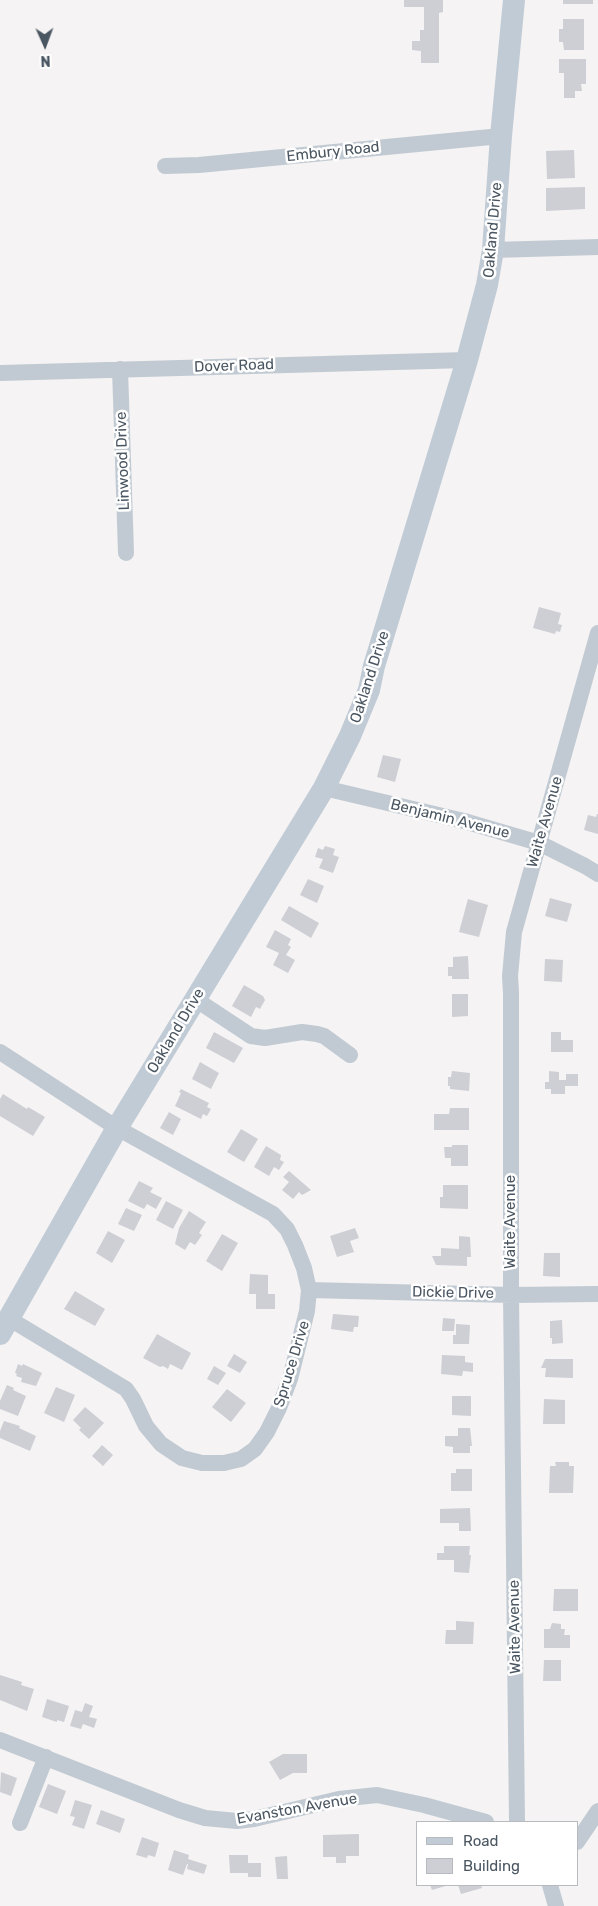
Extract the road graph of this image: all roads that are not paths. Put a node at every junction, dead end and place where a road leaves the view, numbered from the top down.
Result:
1 (514, 0) edge
2 (501, 136) junction
3 (165, 166) dead end
4 (598, 247) edge
5 (493, 250) junction
6 (467, 360) junction
7 (120, 370) junction
8 (0, 374) edge
9 (126, 553) dead end
10 (598, 633) edge
11 (324, 788) junction
12 (539, 843) junction
13 (598, 874) edge
14 (195, 999) junction
15 (0, 1052) edge
16 (350, 1055) dead end
17 (117, 1128) junction
18 (309, 1290) junction
19 (598, 1294) edge
20 (510, 1295) junction
21 (4, 1326) edge
22 (0, 1740) edge
23 (46, 1757) junction
24 (598, 1811) edge
25 (482, 1821) edge
26 (517, 1821) edge
27 (20, 1823) dead end
28 (578, 1841) edge
29 (550, 1886) edge
30 (556, 1906) edge

1 - 2 main road, Oakland Drive
2 - 3 street, Embury Road
2 - 5 main road, Oakland Drive
4 - 5 street
5 - 6 main road, Oakland Drive
6 - 7 street, Dover Road
6 - 11 main road, Oakland Drive
7 - 8 street, Dover Road
7 - 9 street, Linwood Drive
10 - 12 street, Waite Avenue
11 - 12 street, Benjamin Avenue
11 - 14 main road, Oakland Drive
12 - 13 street, Benjamin Avenue
12 - 20 street, Waite Avenue
14 - 16 street
14 - 17 main road, Oakland Drive
15 - 17 street, Spruce Drive
17 - 18 street, Spruce Drive
17 - 21 main road, Oakland Drive
18 - 20 street, Dickie Drive
18 - 21 street, Spruce Drive
19 - 20 street, Dickie Drive
20 - 26 street, Waite Avenue
22 - 23 street, Evanston Avenue
23 - 25 street, Evanston Avenue
23 - 27 street
24 - 28 street
29 - 30 street

